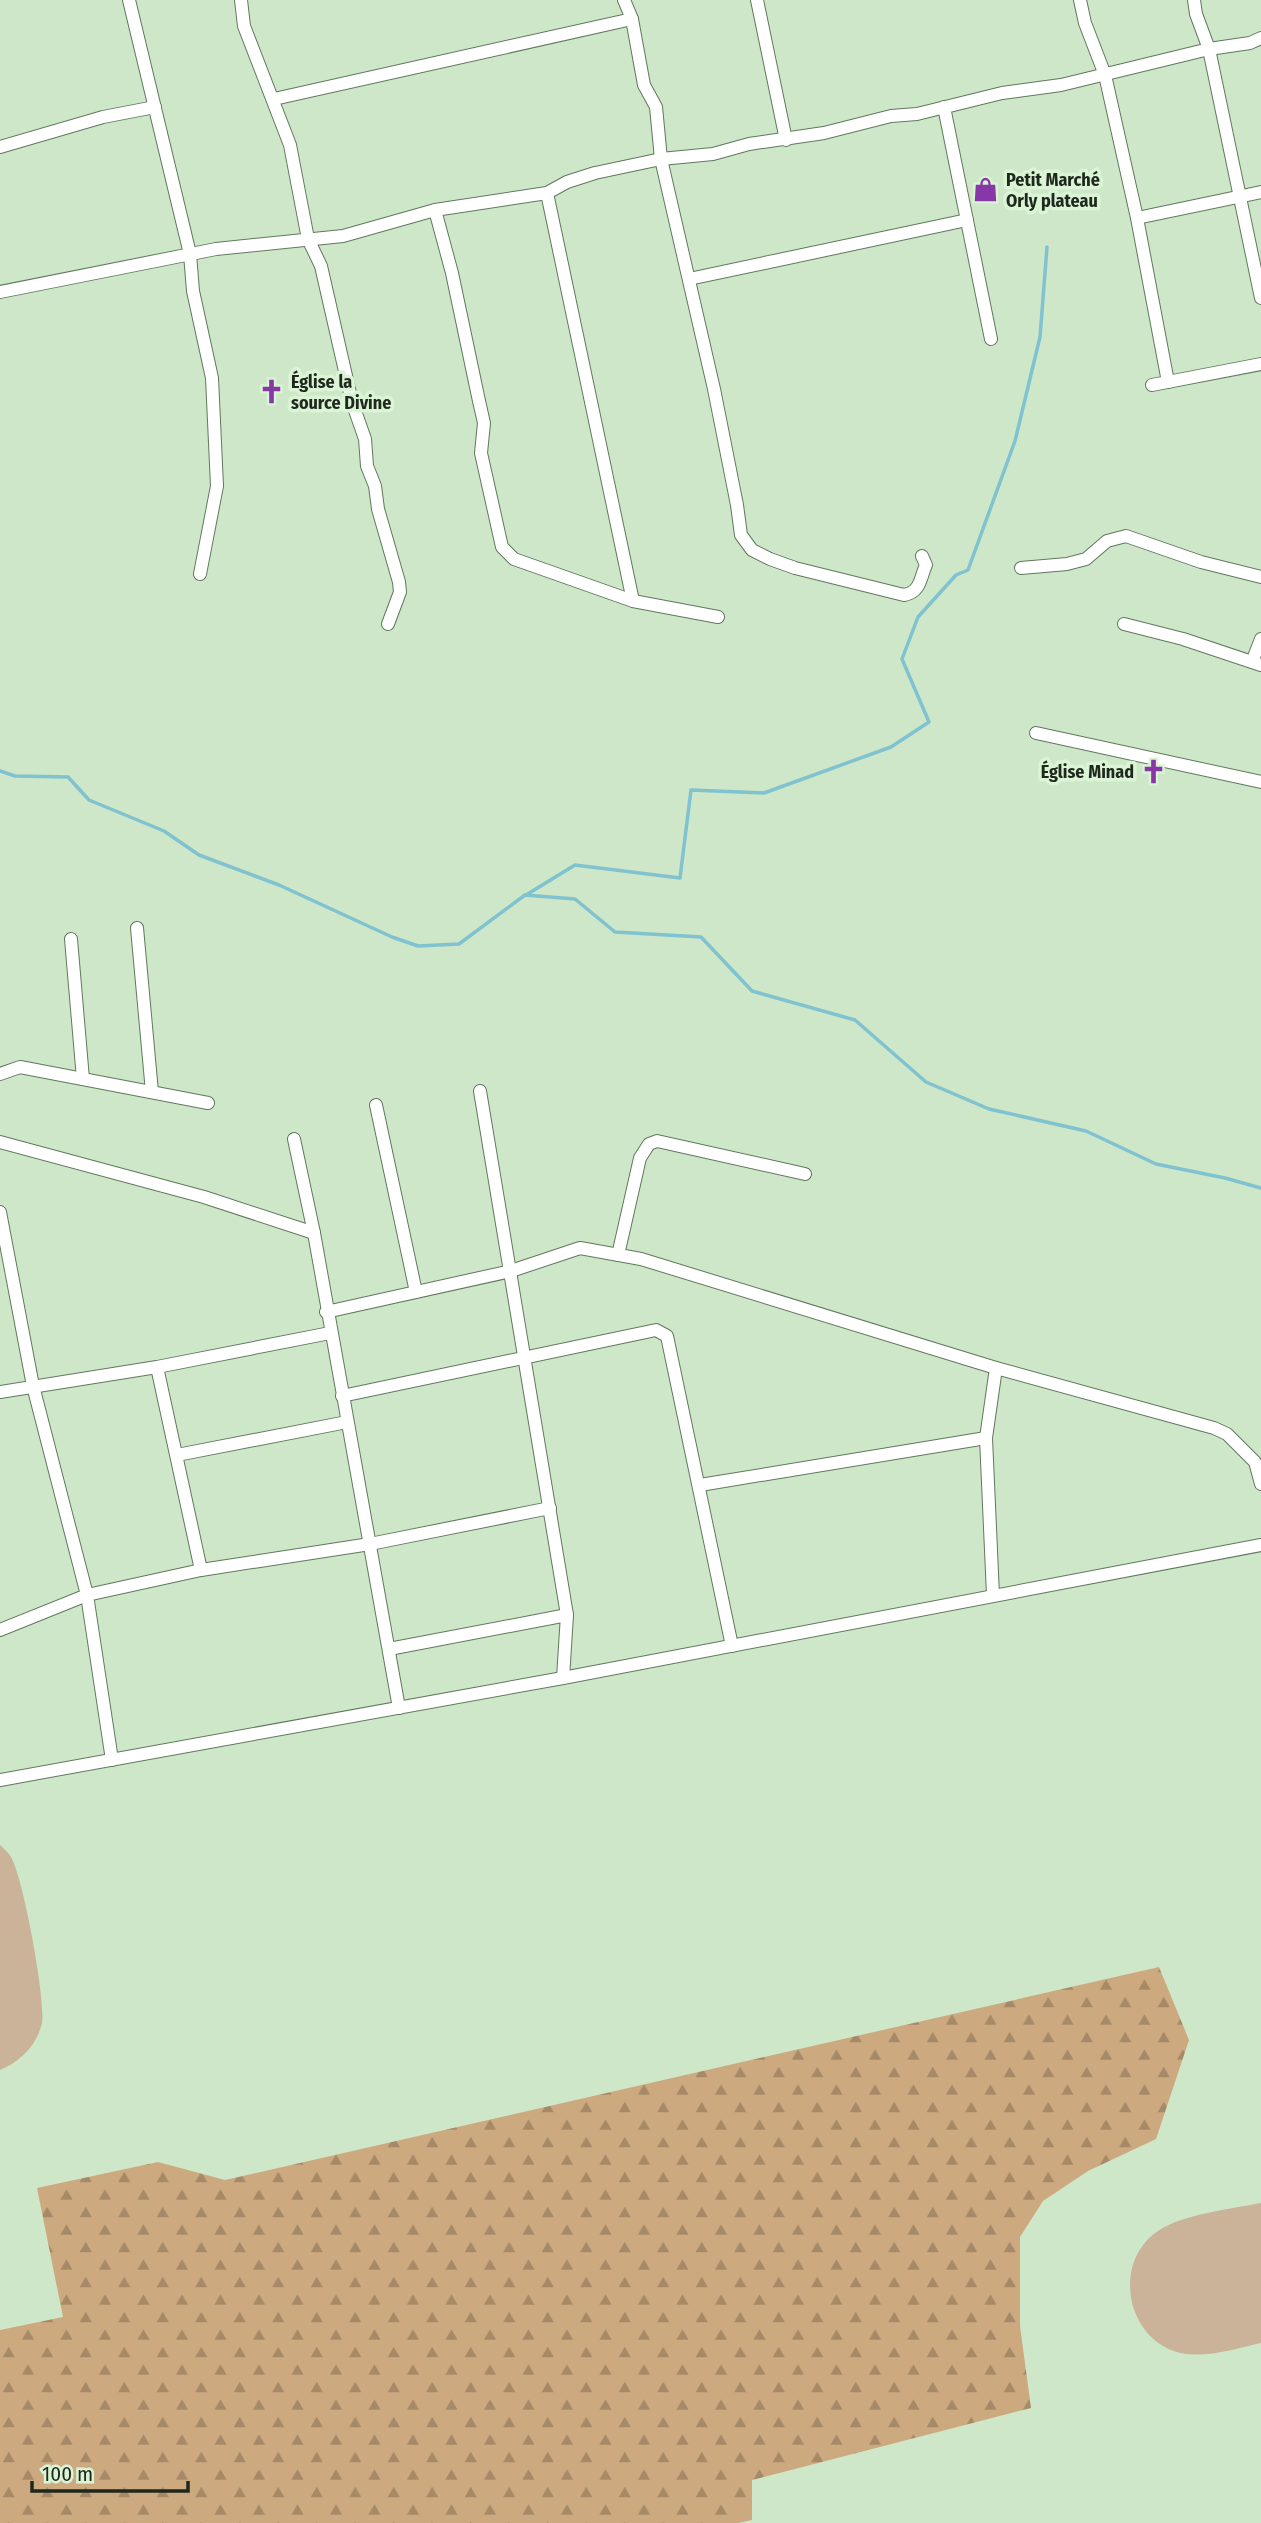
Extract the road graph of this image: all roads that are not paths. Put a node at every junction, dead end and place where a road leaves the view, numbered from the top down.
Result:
1 (129, 0) edge
2 (241, 0) edge
3 (624, 0) edge
4 (757, 0) edge
5 (1080, 0) edge
6 (1194, 0) edge
7 (632, 19) junction
8 (1261, 38) edge
9 (1209, 49) junction
10 (1105, 75) junction
11 (274, 99) junction
12 (155, 107) junction
13 (944, 107) junction
14 (786, 140) junction
15 (0, 147) edge
16 (661, 159) junction
17 (1261, 192) edge
18 (547, 193) junction
19 (1240, 197) junction
20 (435, 210) junction
21 (1137, 218) junction
22 (967, 220) junction
23 (308, 239) junction
24 (190, 254) junction
25 (689, 279) junction
26 (0, 292) edge
27 (1261, 298) edge
28 (991, 339) dead end
29 (1261, 364) edge
30 (1168, 382) junction
31 (1152, 385) dead end
32 (922, 556) dead end
33 (1021, 568) dead end
34 (200, 575) dead end
35 (1261, 577) edge
36 (633, 601) junction
37 (718, 617) dead end
38 (388, 624) dead end
39 (1124, 624) dead end
40 (1261, 639) edge
41 (1256, 663) edge
42 (1036, 733) dead end
43 (1261, 782) edge
44 (137, 928) dead end
45 (71, 939) dead end
46 (0, 1074) edge
47 (83, 1079) junction
48 (480, 1091) dead end
49 (152, 1092) junction
50 (208, 1102) dead end
51 (376, 1105) dead end
52 (294, 1139) dead end
53 (0, 1142) edge
54 (805, 1174) dead end
55 (0, 1212) edge
56 (314, 1233) junction
57 (618, 1255) junction
58 (511, 1271) junction
59 (7, 1290) edge
60 (416, 1292) junction
61 (326, 1311) junction
62 (330, 1334) junction
63 (526, 1358) junction
64 (157, 1367) junction
65 (996, 1367) junction
66 (33, 1386) junction
67 (0, 1392) edge
68 (342, 1396) junction
69 (347, 1422) junction
70 (986, 1438) junction
71 (177, 1455) junction
72 (1261, 1484) edge
73 (700, 1485) junction
74 (550, 1508) junction
75 (370, 1544) junction
76 (1261, 1545) edge
77 (201, 1570) junction
78 (87, 1595) junction
79 (993, 1595) junction
80 (567, 1615) junction
81 (0, 1630) edge
82 (732, 1646) junction
83 (389, 1649) junction
84 (562, 1678) junction
85 (399, 1708) junction
86 (112, 1759) junction
87 (0, 1780) edge

1 - 12 street
2 - 11 street
3 - 7 street
4 - 14 street
5 - 10 street
6 - 9 street
7 - 11 street
7 - 16 street
8 - 9 street
9 - 10 street
9 - 19 street
10 - 13 street
10 - 21 street
11 - 23 street
12 - 15 street
12 - 24 street
13 - 14 street
13 - 22 street
14 - 16 street
16 - 18 street
16 - 25 street
17 - 19 street
18 - 20 street
18 - 36 street
19 - 21 street
19 - 27 street
20 - 23 street
20 - 36 street
21 - 30 street
22 - 25 street
22 - 28 street
23 - 24 street
23 - 38 street
24 - 26 street
24 - 34 street
25 - 32 street
29 - 30 street
30 - 31 street
33 - 35 street
36 - 37 street
39 - 41 street
40 - 41 street
42 - 43 street
44 - 49 street
45 - 47 street
46 - 47 street
47 - 49 street
48 - 58 street
49 - 50 street
51 - 60 street
52 - 56 street
53 - 56 street
54 - 57 street
55 - 59 street
56 - 61 street
57 - 58 street
57 - 65 street
58 - 60 street
58 - 63 street
59 - 66 street
60 - 61 street
61 - 62 street
62 - 64 street
62 - 68 street
63 - 68 street
63 - 73 street
63 - 74 street
64 - 66 street
64 - 71 street
65 - 70 street
65 - 72 street
66 - 67 street
66 - 78 street
68 - 69 street
69 - 71 street
69 - 75 street
70 - 73 street
70 - 79 street
71 - 77 street
73 - 82 street
74 - 75 street
74 - 80 street
75 - 77 street
75 - 83 street
76 - 79 street
77 - 78 street
78 - 81 street
78 - 86 street
79 - 82 street
80 - 83 street
80 - 84 street
82 - 84 street
83 - 85 street
84 - 85 street
85 - 86 street
86 - 87 street

